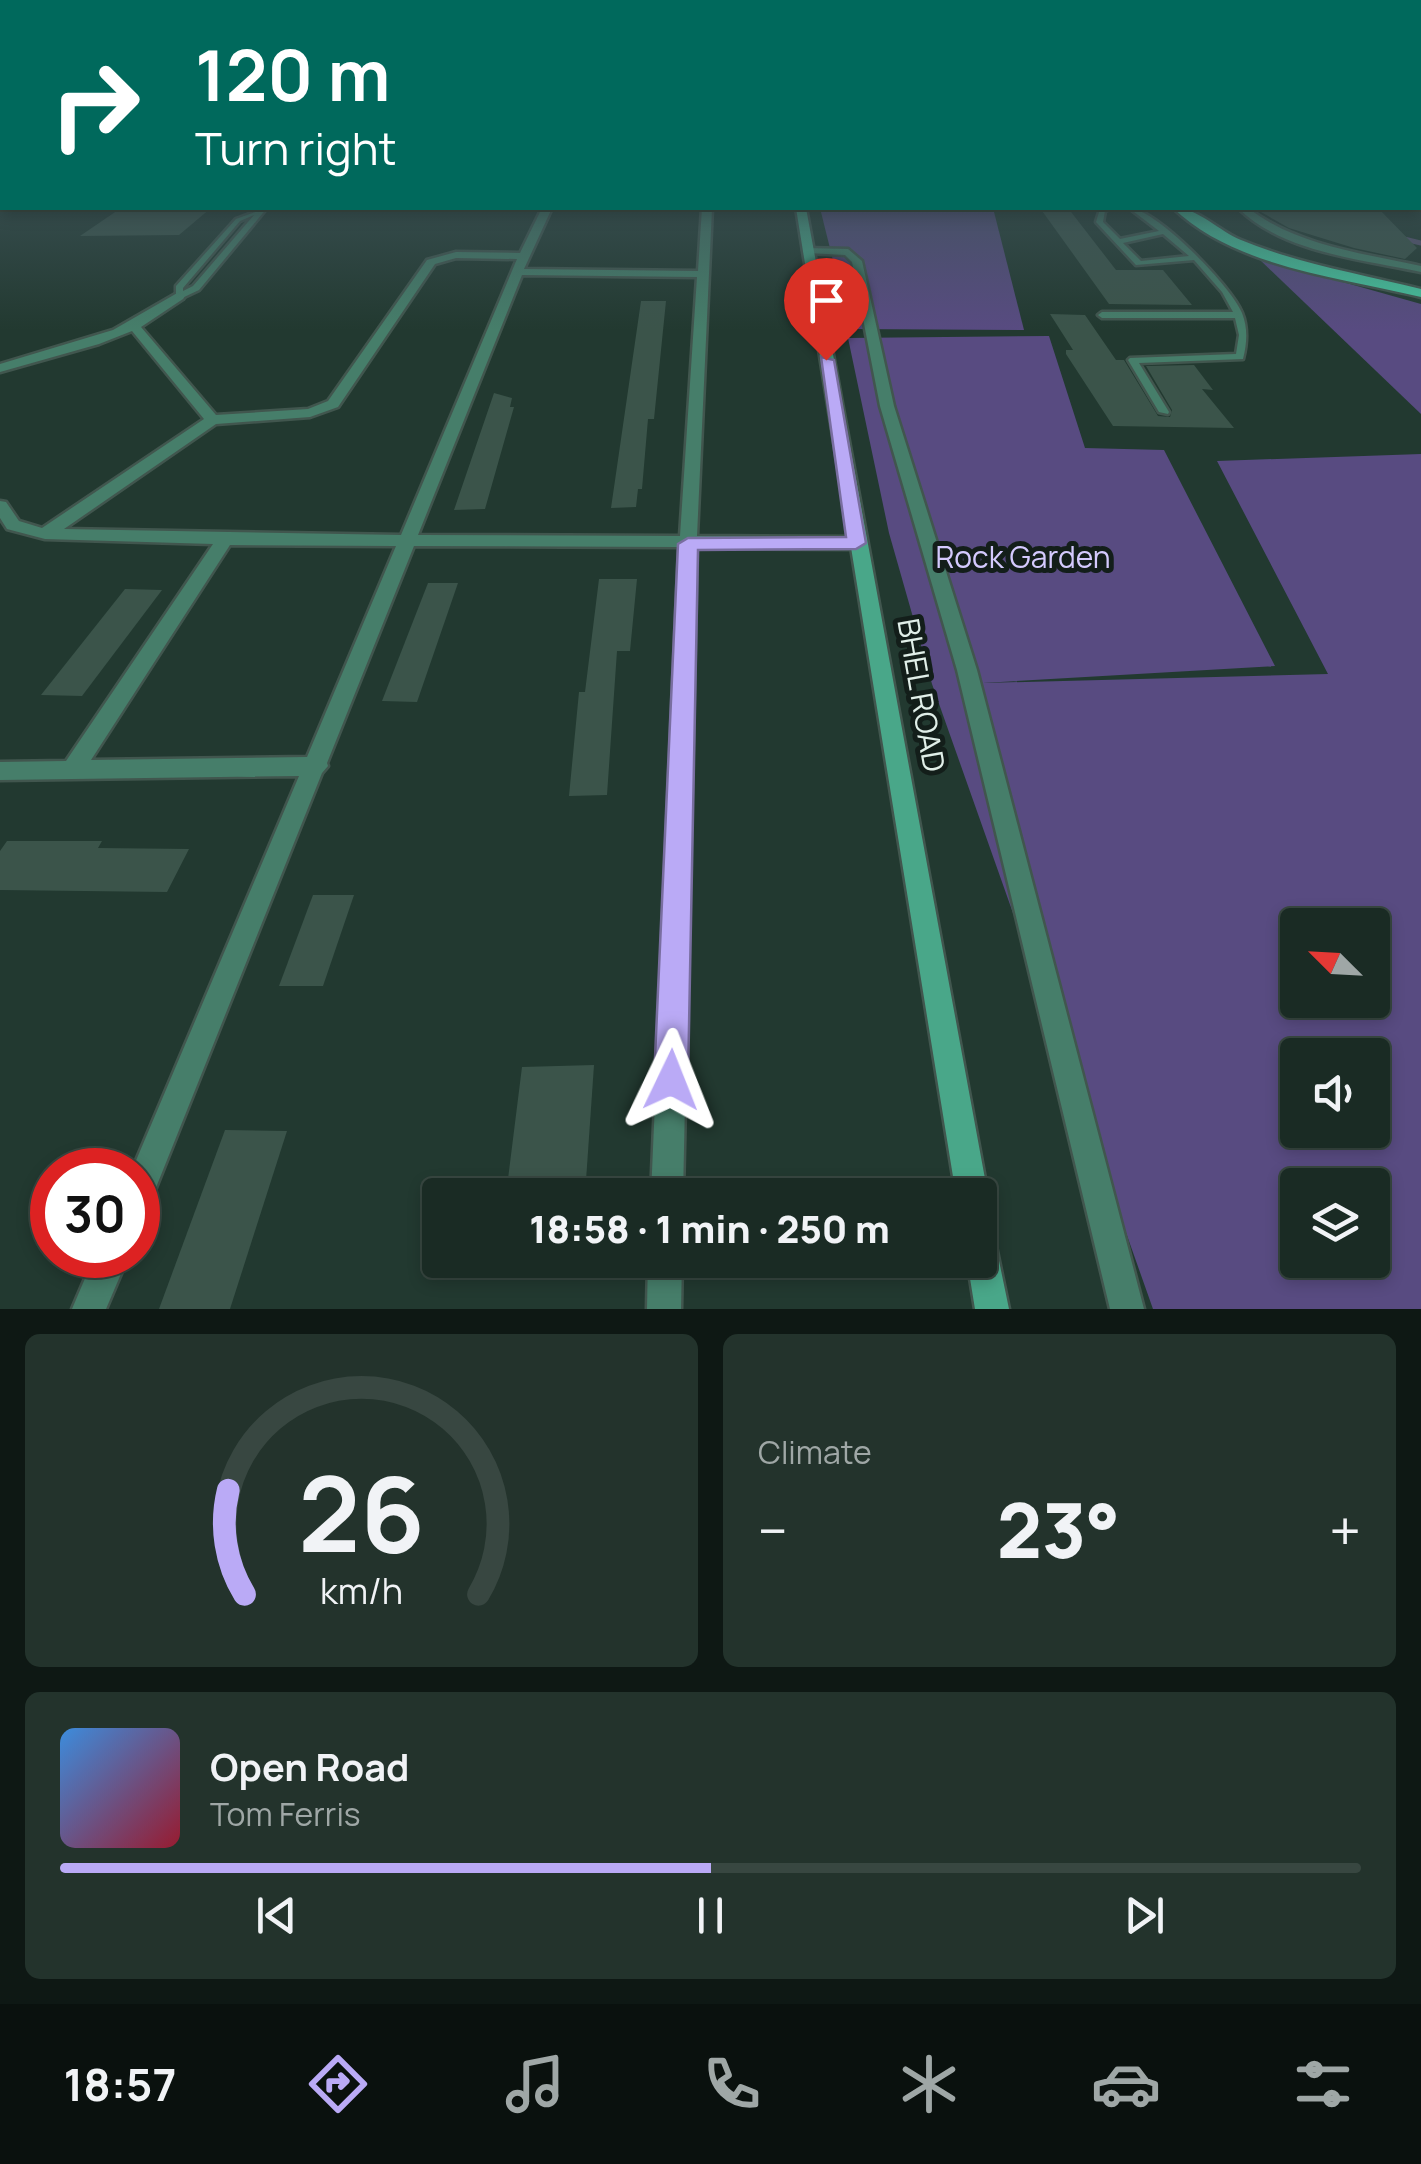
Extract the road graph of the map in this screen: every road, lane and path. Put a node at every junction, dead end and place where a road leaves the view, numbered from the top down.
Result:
1 (260, 210) edge
2 (546, 210) edge
3 (706, 210) edge
4 (801, 210) edge
5 (1102, 210) edge
6 (1135, 210) edge
7 (1182, 210) edge
8 (1207, 210) edge
9 (1247, 210) edge
10 (1165, 232) junction
11 (1117, 242) junction
12 (808, 250) junction
13 (1272, 250) junction
14 (1195, 258) junction
15 (520, 264) junction
16 (1421, 268) edge
17 (702, 274) junction
18 (1421, 289) edge
19 (178, 296) joint
20 (1236, 315) junction
21 (1102, 316) dead end
22 (134, 326) junction
23 (0, 368) edge
24 (1164, 412) dead end
25 (212, 420) junction
26 (0, 506) edge
27 (45, 534) junction
28 (224, 539) junction
29 (408, 541) junction
30 (856, 543) junction
31 (688, 544) junction
32 (317, 766) junction
33 (72, 770) junction
34 (0, 771) edge
35 (157, 1148) edge
36 (668, 1178) edge
37 (969, 1178) edge
38 (102, 1278) edge
39 (665, 1278) edge
40 (987, 1278) edge
41 (89, 1309) edge
42 (664, 1309) edge
43 (992, 1309) edge
44 (1127, 1309) edge

1 - 19 lane
2 - 15 street
3 - 17 street
4 - 12 street, BHEL ROAD
5 - 11 lane
6 - 10 lane
7 - 13 main road
8 - 13 main road
9 - 16 street
10 - 11 lane
10 - 14 lane
11 - 14 lane
12 - 30 street, BHEL ROAD
12 - 44 street
13 - 18 main road
14 - 20 lane
15 - 17 street
15 - 25 street
15 - 29 street
17 - 31 street
19 - 22 street
20 - 21 lane
20 - 24 lane
22 - 23 street
22 - 25 street
25 - 27 street
26 - 27 street
27 - 28 street
28 - 29 street
28 - 33 street
29 - 31 street
29 - 32 street
30 - 31 street
30 - 37 street, BHEL ROAD
31 - 36 street
32 - 33 street
32 - 35 street
33 - 34 street
38 - 41 street
39 - 42 street
40 - 43 street

